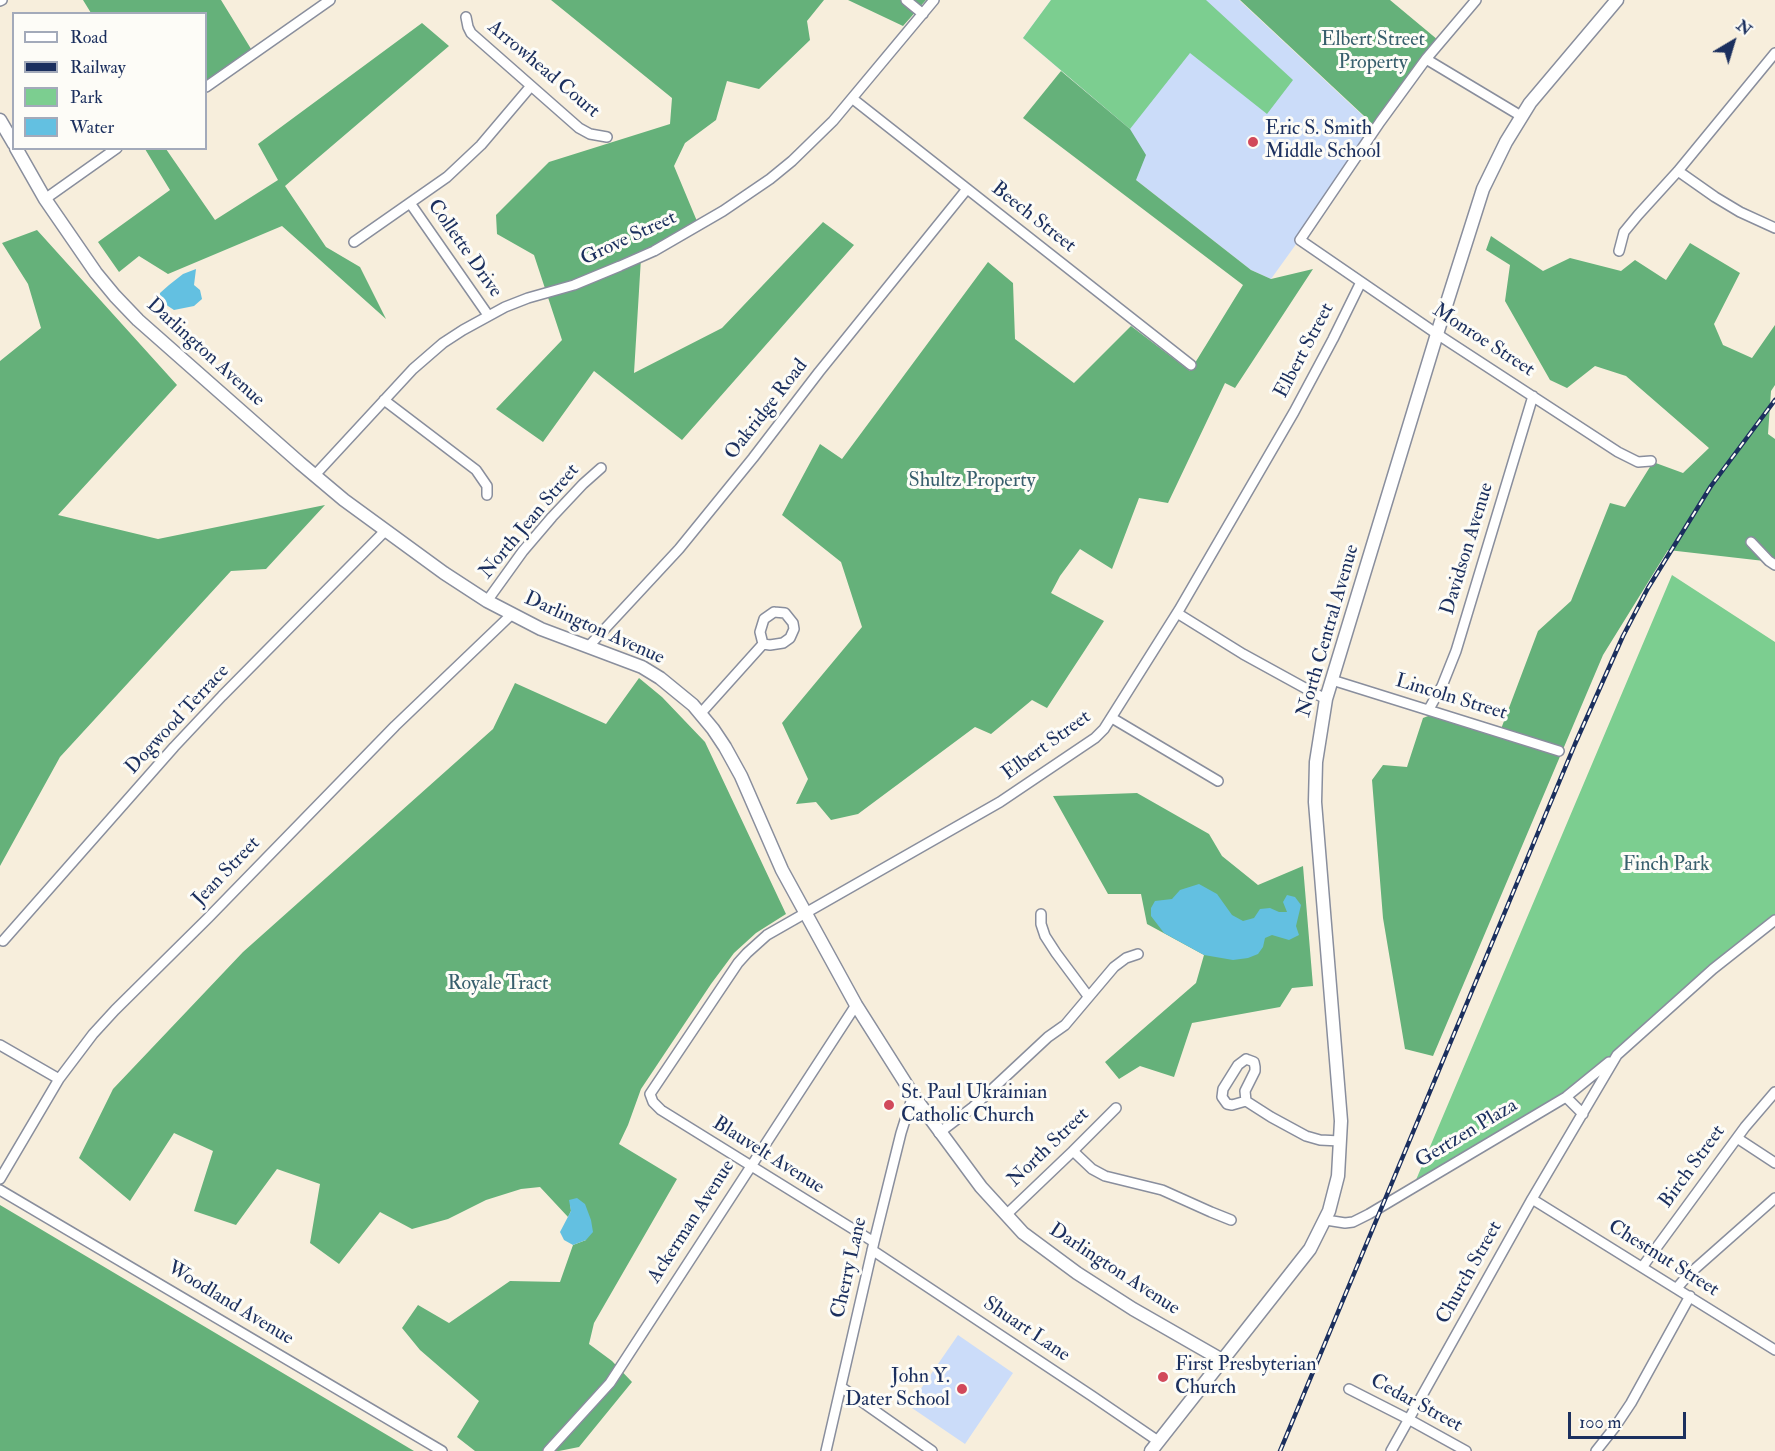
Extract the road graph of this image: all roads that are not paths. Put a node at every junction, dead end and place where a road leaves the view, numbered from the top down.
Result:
1 (330, 0) edge
2 (906, 0) edge
3 (934, 0) edge
4 (1476, 0) edge
5 (1617, 0) edge
6 (923, 14) junction
7 (466, 17) dead end
8 (1775, 53) edge
9 (1426, 59) junction
10 (207, 86) edge
11 (531, 86) junction
12 (853, 99) junction
13 (1521, 116) junction
14 (0, 120) edge
15 (607, 137) dead end
16 (12, 141) edge
17 (17, 150) edge
18 (114, 150) edge
19 (1678, 171) junction
20 (967, 189) junction
21 (45, 199) junction
22 (410, 203) junction
23 (1775, 228) edge
24 (354, 242) dead end
25 (1619, 252) dead end
26 (1361, 282) junction
27 (488, 315) junction
28 (1437, 334) junction
29 (1191, 365) dead end
30 (1533, 396) junction
31 (384, 400) junction
32 (1651, 461) dead end
33 (601, 468) dead end
34 (315, 476) junction
35 (487, 495) dead end
36 (386, 530) junction
37 (1751, 542) dead end
38 (1775, 565) edge
39 (487, 601) junction
40 (1177, 613) junction
41 (512, 614) junction
42 (764, 644) dead end
43 (588, 647) junction
44 (1332, 680) junction
45 (1326, 699) junction
46 (1429, 709) junction
47 (701, 713) junction
48 (1112, 718) junction
49 (1559, 750) dead end
50 (1218, 781) dead end
51 (804, 913) junction
52 (1041, 914) dead end
53 (1775, 920) edge
54 (3, 941) dead end
55 (1138, 954) dead end
56 (1088, 996) junction
57 (856, 1005) junction
58 (0, 1045) edge
59 (1617, 1055) junction
60 (59, 1079) junction
61 (1775, 1092) edge
62 (650, 1094) joint
63 (913, 1095) junction
64 (1566, 1096) junction
65 (1246, 1101) junction
66 (1116, 1108) dead end
67 (1582, 1114) junction
68 (939, 1133) junction
69 (1737, 1138) junction
70 (1340, 1141) junction
71 (1073, 1151) junction
72 (1775, 1163) edge
73 (750, 1166) junction
74 (0, 1179) edge
75 (0, 1190) edge
76 (1775, 1198) edge
77 (1532, 1199) junction
78 (1006, 1215) junction
79 (1231, 1220) dead end
80 (1326, 1220) junction
81 (873, 1246) junction
82 (1642, 1266) junction
83 (1677, 1288) junction
84 (1690, 1296) junction
85 (1775, 1336) edge
86 (1766, 1344) junction
87 (1775, 1350) edge
88 (1222, 1360) junction
89 (841, 1387) junction
90 (1349, 1389) dead end
91 (1410, 1420) junction
92 (1154, 1446) edge
93 (442, 1451) edge
94 (548, 1451) edge
95 (826, 1451) edge
96 (932, 1451) edge
97 (1391, 1451) edge
98 (1466, 1451) edge
99 (1596, 1451) edge

1 - 10 street
2 - 6 street
3 - 6 street, Grove Street
4 - 9 street
5 - 13 main road, North Central Avenue
6 - 12 street, Grove Street
7 - 11 street, Arrowhead Court
8 - 19 street
9 - 13 street
9 - 26 street, Monroe Street
11 - 15 street, Arrowhead Court
11 - 22 street
12 - 20 street, Beech Street
12 - 27 street, Grove Street
13 - 28 main road, North Central Avenue
14 - 16 main road
17 - 21 main road, Darlington Avenue
18 - 21 street
19 - 23 street
19 - 25 street
20 - 29 street, Beech Street
20 - 43 street, Oakridge Road
21 - 34 main road, Darlington Avenue
22 - 24 street
22 - 27 street, Collette Drive
26 - 28 street, Monroe Street
26 - 40 street, Elbert Street
27 - 31 street, Grove Street
28 - 30 street, Monroe Street
28 - 44 main road, North Central Avenue
30 - 32 street, Monroe Street
30 - 46 street, Davidson Avenue
31 - 34 street, Grove Street
31 - 35 street
33 - 39 street, North Jean Street
34 - 36 main road, Darlington Avenue
36 - 39 main road, Darlington Avenue
36 - 54 street, Dogwood Terrace
37 - 38 street
39 - 41 main road, Darlington Avenue
40 - 45 street
40 - 48 street, Elbert Street
41 - 43 main road, Darlington Avenue
41 - 60 street, Jean Street
42 - 47 street
43 - 47 main road, Darlington Avenue
44 - 45 main road, North Central Avenue
44 - 46 street, Lincoln Street
45 - 70 main road, North Central Avenue
46 - 49 street, Lincoln Street
47 - 51 main road, Darlington Avenue
48 - 50 street
48 - 51 street, Elbert Street
51 - 57 main road, Darlington Avenue
51 - 62 street, Elbert Street
52 - 56 street
53 - 59 street, Church Street
55 - 56 street
56 - 68 street
57 - 63 main road, Darlington Avenue
57 - 73 street, Ackerman Avenue
58 - 60 street
59 - 64 street, Gertzen Plaza
59 - 67 street, Church Street
60 - 74 street, Jean Street
61 - 69 street, Birch Street
62 - 73 street, Blauvelt Avenue
63 - 68 main road, Darlington Avenue
63 - 81 street, Cherry Lane
64 - 67 street
64 - 80 street, Gertzen Plaza
65 - 65 street
65 - 70 street
66 - 71 street, North Street
67 - 77 street, Church Street
68 - 78 main road, Darlington Avenue
69 - 72 street
69 - 82 street, Birch Street
70 - 80 main road, North Central Avenue
71 - 78 street, North Street
71 - 79 street
73 - 81 street, Blauvelt Avenue
73 - 94 street, Ackerman Avenue
75 - 93 street, Woodland Avenue
76 - 83 street
77 - 82 street, Chestnut Street
77 - 91 street, Church Street
78 - 88 main road, Darlington Avenue
80 - 88 main road, North Central Avenue
81 - 89 street, Cherry Lane
81 - 92 street, Shuart Lane
82 - 83 street, Chestnut Street
83 - 84 street, Chestnut Street
84 - 86 street, Chestnut Street
84 - 99 street
85 - 86 street
86 - 87 street, Chestnut Street
88 - 92 main road, North Central Avenue
89 - 95 street, Cherry Lane
89 - 96 street
90 - 91 street, Cedar Street
91 - 97 street, Church Street
91 - 98 street, Cedar Street

